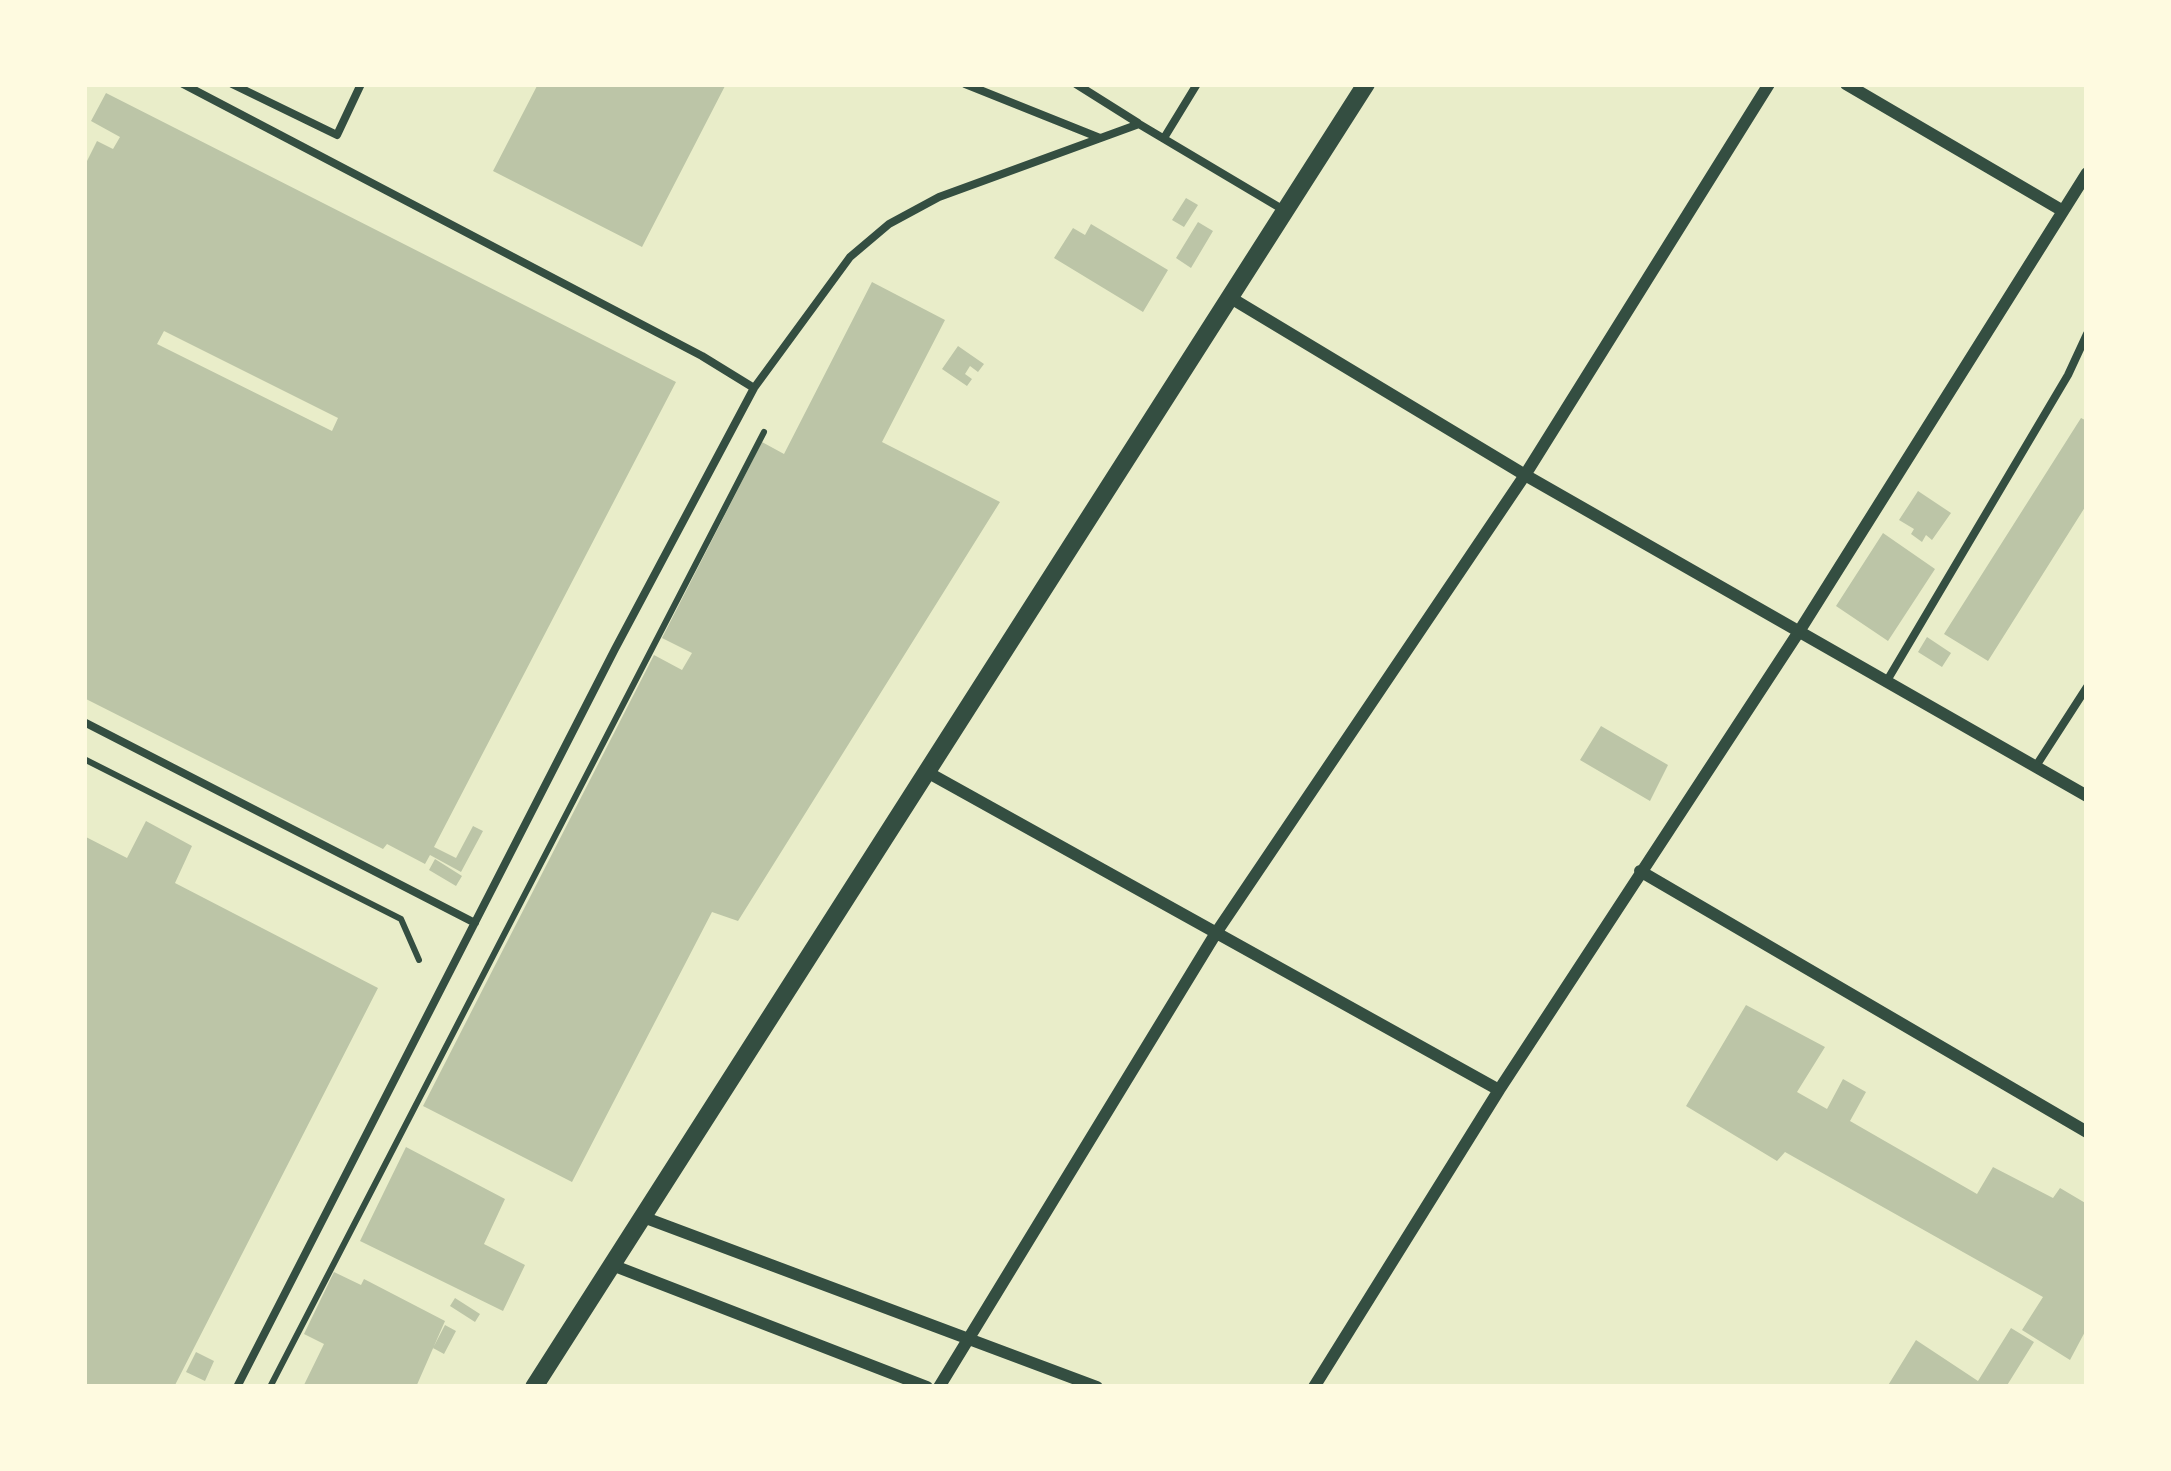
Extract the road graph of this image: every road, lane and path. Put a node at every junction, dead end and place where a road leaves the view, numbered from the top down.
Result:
1 (184, 84) edge
2 (232, 84) edge
3 (361, 84) edge
4 (965, 84) edge
5 (1076, 84) edge
6 (1197, 84) edge
7 (1366, 84) edge
8 (1769, 84) edge
9 (1846, 84) edge
10 (1139, 124) junction
11 (1101, 138) junction
12 (1164, 138) junction
13 (2087, 173) edge
14 (1285, 211) junction
15 (2062, 211) junction
16 (1231, 298) junction
17 (2087, 334) edge
18 (754, 388) junction
19 (764, 432) dead end
20 (1525, 475) junction
21 (1800, 630) junction
22 (1888, 680) junction
23 (2087, 687) edge
24 (84, 722) edge
25 (84, 759) edge
26 (2036, 766) junction
27 (927, 772) junction
28 (2087, 796) edge
29 (1640, 871) junction
30 (475, 923) junction
31 (1216, 933) junction
32 (419, 960) dead end
33 (1499, 1090) junction
34 (2087, 1132) edge
35 (643, 1217) junction
36 (611, 1265) junction
37 (971, 1340) junction
38 (237, 1387) edge
39 (270, 1387) edge
40 (534, 1387) edge
41 (927, 1387) edge
42 (939, 1387) edge
43 (1097, 1387) edge
44 (1314, 1387) edge

1 - 18 lane
2 - 3 lane
4 - 11 lane
5 - 10 lane
6 - 12 lane
7 - 14 street
8 - 20 street
9 - 15 street
10 - 11 lane
10 - 12 lane
11 - 18 lane
12 - 14 lane
13 - 15 street
14 - 16 street
15 - 21 street
16 - 20 street
16 - 27 street
17 - 22 lane
18 - 30 lane
19 - 39 path
20 - 21 street
20 - 31 street
21 - 22 street
21 - 29 street
22 - 26 street
23 - 26 lane
24 - 30 lane
25 - 32 path
26 - 28 street
27 - 31 street
27 - 35 street
29 - 33 street
29 - 34 street
30 - 38 lane
31 - 33 street
31 - 37 street
33 - 44 street
35 - 36 street
35 - 37 street
36 - 40 street
36 - 41 street
37 - 42 street
37 - 43 street

